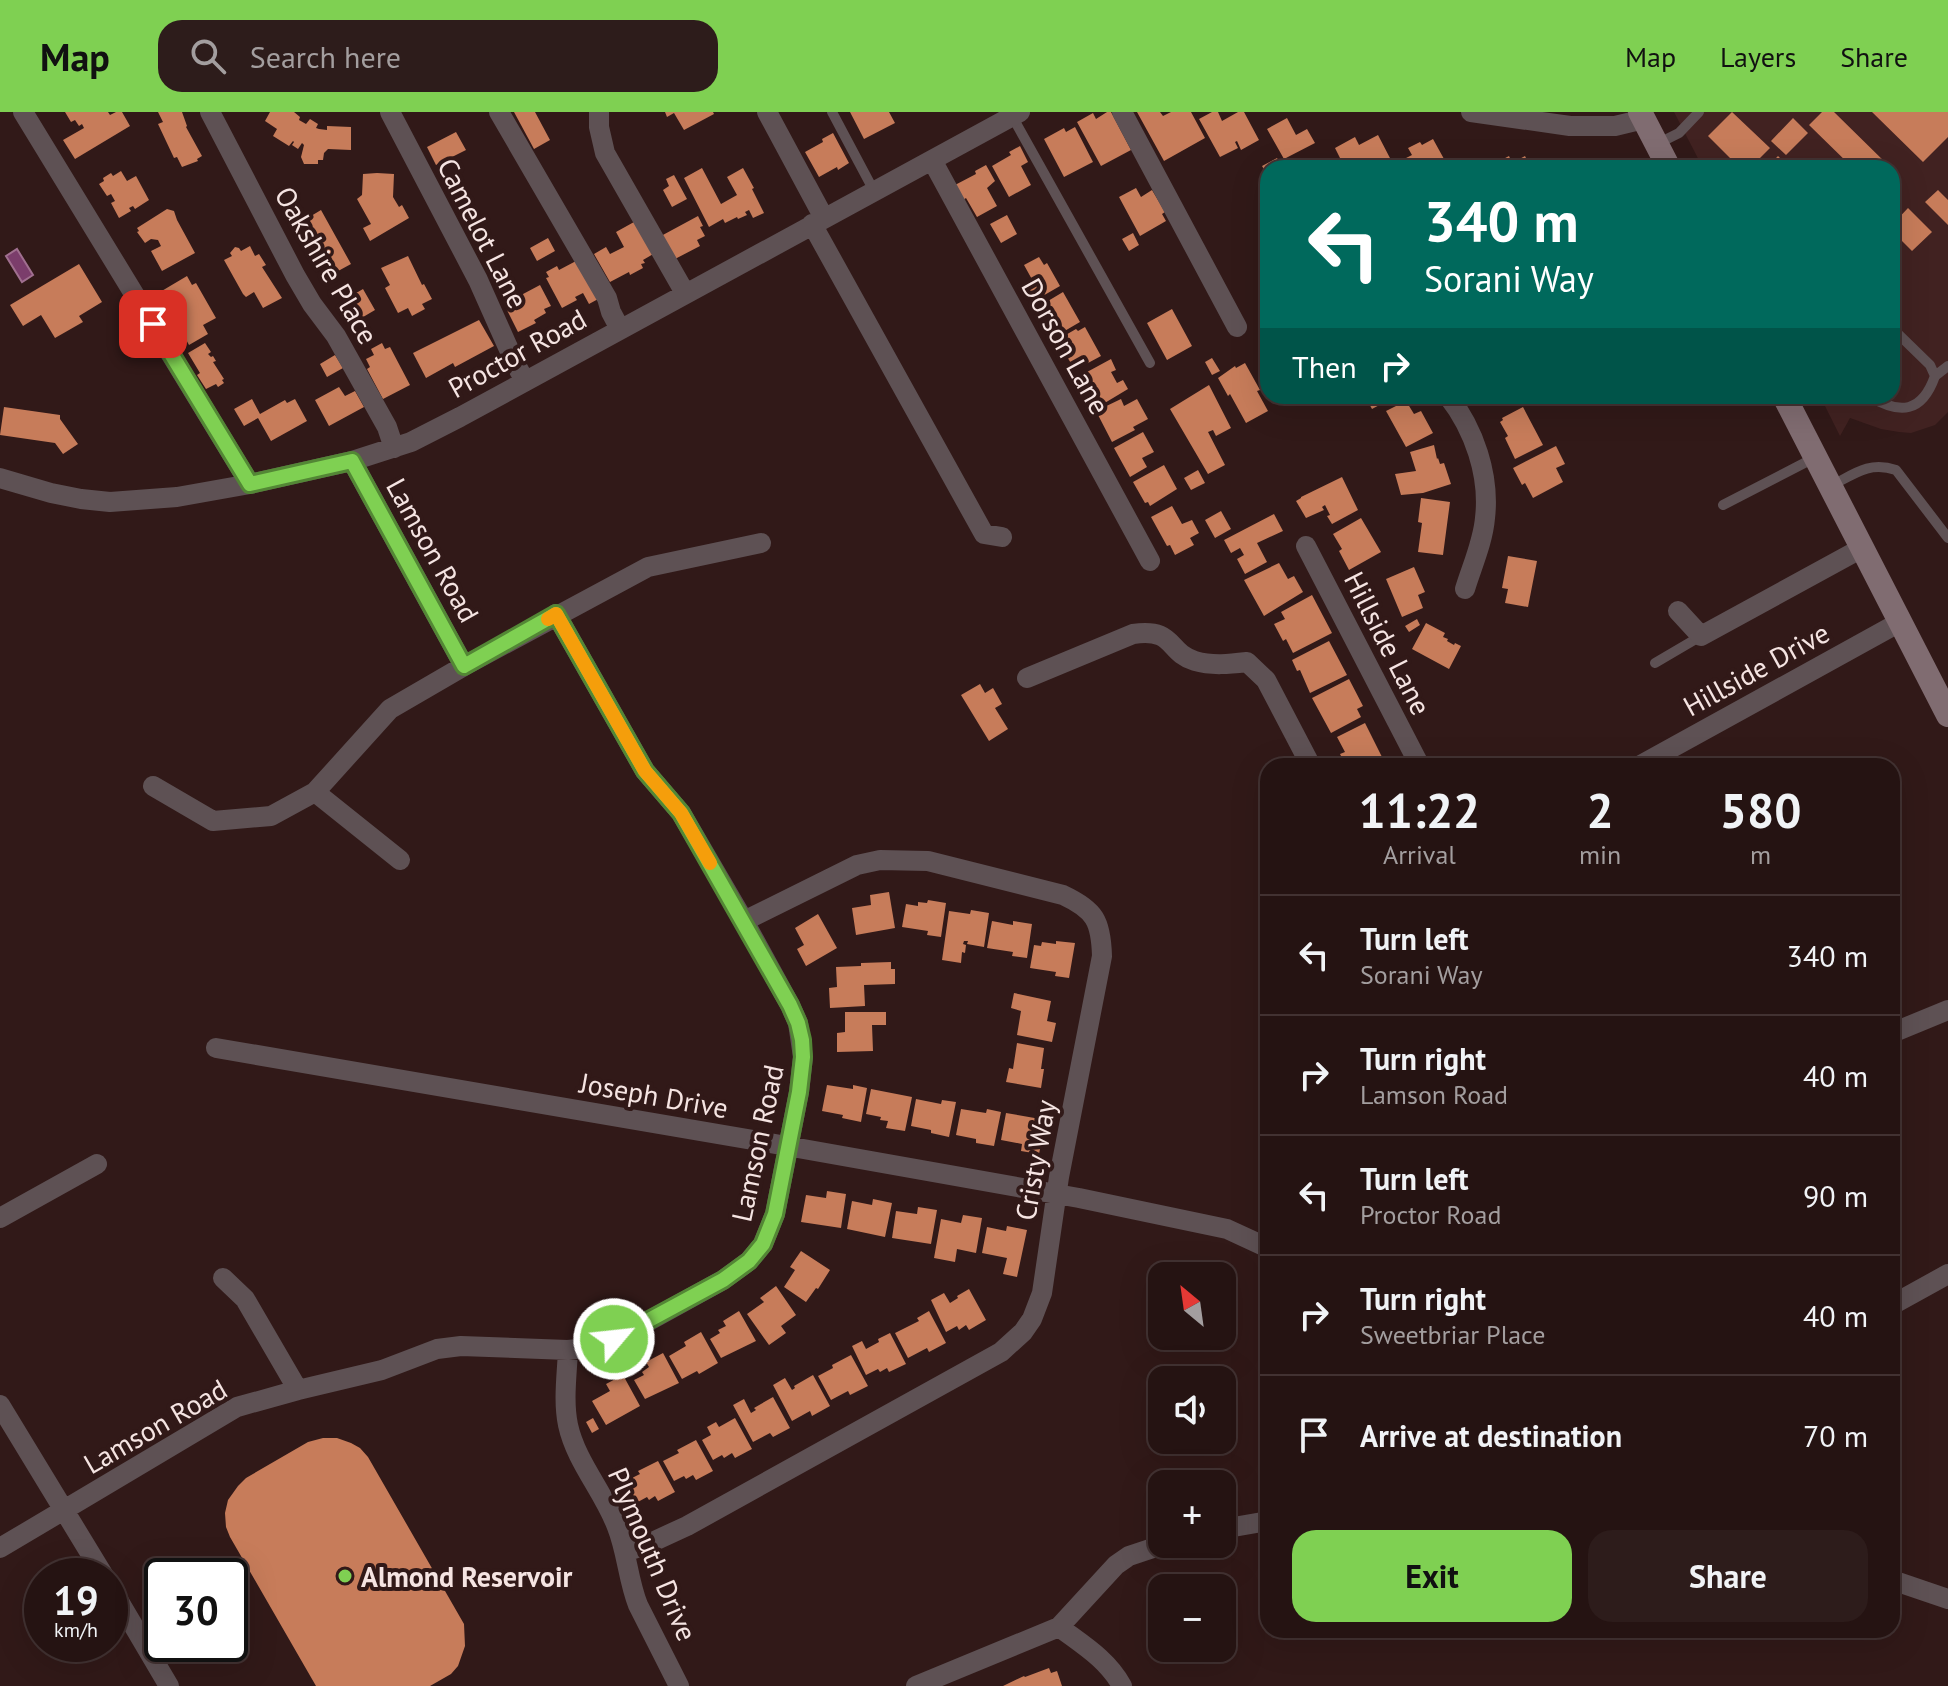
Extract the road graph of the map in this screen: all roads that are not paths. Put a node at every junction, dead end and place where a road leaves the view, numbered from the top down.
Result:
1 (23, 112) edge
2 (210, 112) edge
3 (390, 112) edge
4 (499, 112) edge
5 (599, 112) edge
6 (767, 112) edge
7 (832, 112) edge
8 (1122, 112) edge
9 (1471, 112) edge
10 (1699, 112) edge
11 (1016, 114) edge
12 (1642, 116) edge
13 (1657, 144) junction
14 (932, 160) junction
15 (1665, 160) edge
16 (874, 191) junction
17 (818, 221) junction
18 (685, 293) junction
19 (1237, 327) dead end
20 (620, 329) junction
21 (1900, 336) edge
22 (1150, 363) dead end
23 (1948, 366) edge
24 (1935, 376) junction
25 (525, 381) junction
26 (1453, 404) edge
27 (1788, 404) edge
28 (1888, 404) edge
29 (394, 448) junction
30 (1816, 457) junction
31 (352, 461) junction
32 (0, 478) edge
33 (250, 484) junction
34 (1831, 486) junction
35 (1723, 505) dead end
36 (1002, 537) dead end
37 (1948, 538) edge
38 (761, 543) dead end
39 (1306, 546) dead end
40 (1862, 548) junction
41 (1150, 561) dead end
42 (1465, 589) dead end
43 (1678, 611) dead end
44 (556, 614) junction
45 (1900, 622) junction
46 (1701, 636) junction
47 (1655, 663) dead end
48 (464, 666) junction
49 (1027, 678) dead end
50 (1948, 715) edge
51 (1307, 758) edge
52 (1416, 758) edge
53 (1654, 758) edge
54 (153, 786) dead end
55 (315, 792) junction
56 (400, 860) dead end
57 (744, 921) junction
58 (1948, 1010) edge
59 (1900, 1030) edge
60 (216, 1048) dead end
61 (788, 1146) junction
62 (97, 1164) dead end
63 (1056, 1194) junction
64 (0, 1218) edge
65 (1260, 1244) edge
66 (1948, 1274) edge
67 (223, 1278) dead end
68 (1900, 1301) edge
69 (568, 1350) junction
70 (298, 1390) junction
71 (0, 1405) edge
72 (63, 1511) junction
73 (1260, 1522) edge
74 (1236, 1527) edge
75 (0, 1548) edge
76 (1148, 1550) edge
77 (625, 1552) junction
78 (93, 1558) edge
79 (1900, 1583) edge
80 (1948, 1599) edge
81 (128, 1617) edge
82 (1059, 1627) junction
83 (169, 1686) edge
84 (679, 1686) edge
85 (916, 1686) edge
86 (1122, 1686) edge

1 - 33 street
2 - 29 street, Oakshire Place
3 - 25 street, Camelot Lane
4 - 20 street
5 - 18 street
6 - 17 street
7 - 16 lane
8 - 19 street
9 - 12 street
10 - 13 lane
11 - 14 street, Proctor Road
11 - 22 lane
12 - 13 main road
13 - 15 main road
14 - 16 street, Proctor Road
14 - 41 street, Dorson Lane
16 - 17 street, Proctor Road
17 - 18 street, Proctor Road
17 - 36 street
18 - 20 street, Proctor Road
20 - 25 street, Proctor Road
21 - 24 lane
23 - 24 lane
24 - 28 lane
25 - 29 street, Proctor Road
26 - 42 street
27 - 30 main road
29 - 31 street, Proctor Road
30 - 34 main road
30 - 35 lane
31 - 33 street, Proctor Road
31 - 48 street, Lamson Road
32 - 33 street, Proctor Road
34 - 37 lane
34 - 40 main road
38 - 44 street
39 - 52 street, Hillside Lane
40 - 45 main road
40 - 46 street
43 - 46 street
44 - 48 street
44 - 57 street, Lamson Road
45 - 50 main road
45 - 53 street, Hillside Drive
46 - 47 lane
48 - 55 street
49 - 51 street
54 - 55 street
55 - 56 street
57 - 61 street, Lamson Road
57 - 63 street, Cristy Way
58 - 59 street
60 - 61 street, Joseph Drive
61 - 63 street, Joseph Drive
61 - 69 street, Lamson Road
62 - 64 street
63 - 65 street, Joseph Drive
63 - 77 street, Cristy Way
66 - 68 street
67 - 70 street
69 - 70 street, Lamson Road
69 - 77 street, Plymouth Drive
70 - 72 street, Lamson Road
71 - 72 street
72 - 75 street, Lamson Road
72 - 78 street
73 - 74 street
76 - 82 street
77 - 84 street, Plymouth Drive
79 - 80 street
81 - 83 street
82 - 85 street
82 - 86 street

